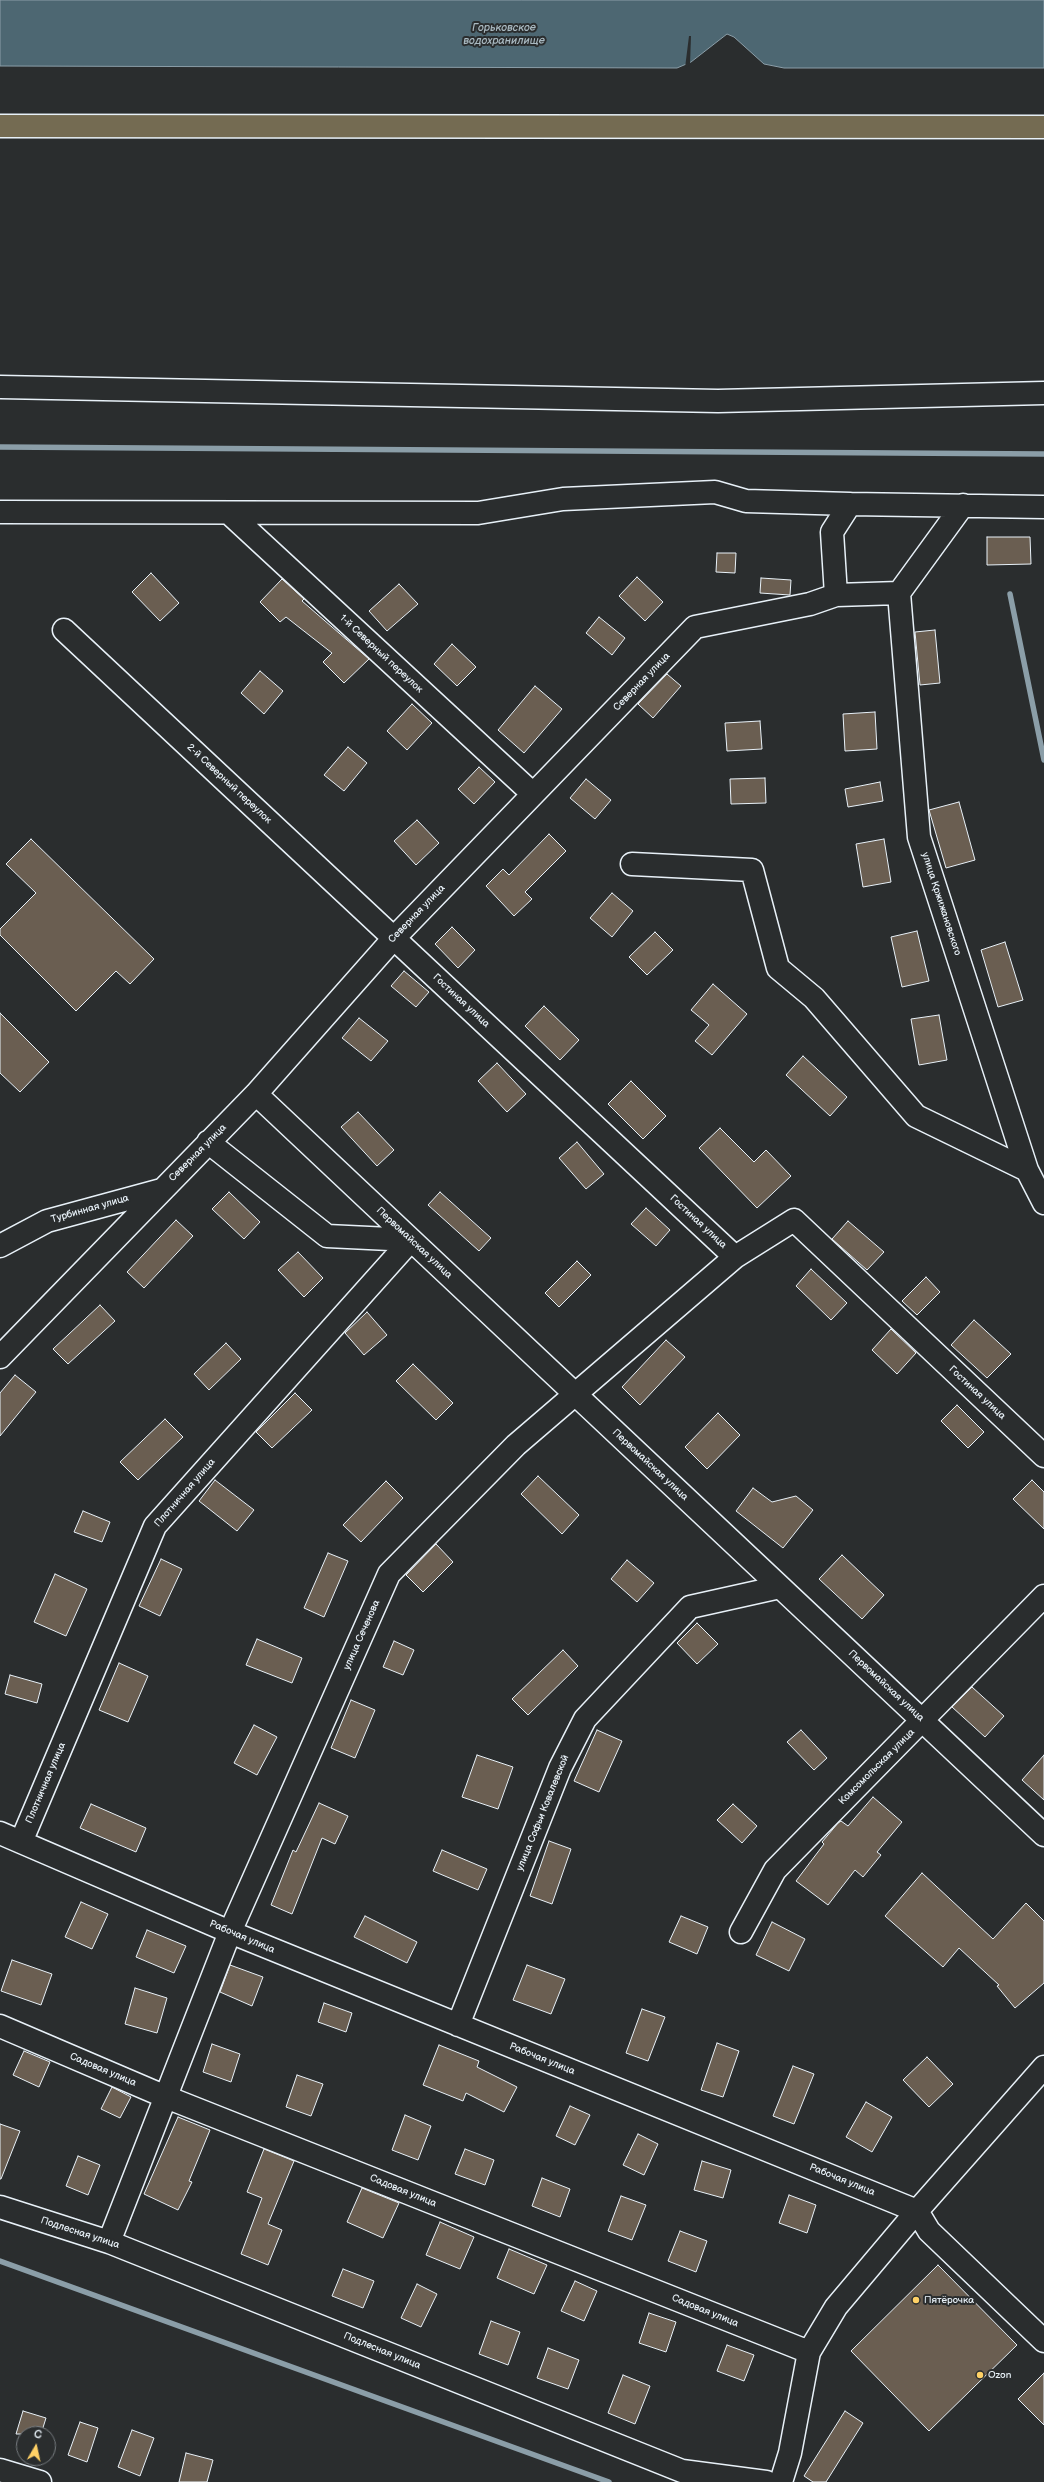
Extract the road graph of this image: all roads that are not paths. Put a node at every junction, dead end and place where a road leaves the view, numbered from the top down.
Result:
1 (0, 126) edge
2 (1044, 127) edge
3 (0, 387) edge
4 (1044, 393) edge
5 (850, 504) junction
6 (963, 505) junction
7 (1044, 507) edge
8 (229, 513) junction
9 (4, 517) edge
10 (899, 593) junction
11 (836, 594) junction
12 (64, 630) dead end
13 (533, 794) junction
14 (632, 864) dead end
15 (394, 938) junction
16 (256, 1094) junction
17 (208, 1142) junction
18 (1027, 1170) junction
19 (162, 1189) junction
20 (1044, 1203) edge
21 (411, 1240) junction
22 (0, 1246) edge
23 (735, 1257) junction
24 (0, 1357) edge
25 (575, 1394) junction
26 (1044, 1456) edge
27 (780, 1587) junction
28 (1044, 1596) edge
29 (923, 1721) junction
30 (0, 1833) edge
31 (1044, 1835) edge
32 (21, 1842) junction
33 (230, 1932) junction
34 (741, 1932) dead end
35 (458, 2025) junction
36 (0, 2026) edge
37 (1044, 2067) edge
38 (166, 2097) junction
39 (0, 2207) edge
40 (917, 2211) junction
41 (109, 2242) junction
42 (1044, 2341) edge
43 (809, 2352) junction
44 (0, 2470) edge
45 (40, 2482) edge
46 (766, 2482) edge
47 (781, 2482) edge

1 - 2 main road
3 - 4 street
5 - 6 street
5 - 8 street
5 - 11 street
6 - 7 street
6 - 10 street
8 - 9 street
8 - 13 street, 1-й Северный переулок
10 - 11 street, Северная улица
10 - 18 street, улица Кржижановского
11 - 13 street, Северная улица
12 - 15 street, 2-й Северный переулок
13 - 15 street, Северная улица
14 - 18 street
15 - 16 street, Северная улица
15 - 23 street, Гостиная улица
16 - 17 street, Северная улица
16 - 21 street, Первомайская улица
17 - 19 street, Северная улица
17 - 21 street
18 - 20 street, улица Кржижановского
19 - 22 street, Турбинная улица
19 - 24 street, Северная улица
21 - 25 street, Первомайская улица
21 - 32 street, Плотничная улица
23 - 25 street, улица Сеченова
23 - 26 street, Гостиная улица
25 - 27 street, Первомайская улица
25 - 33 street, улица Сеченова
27 - 29 street, Первомайская улица
27 - 35 street, улица Софьи Ковалевской
28 - 29 street, Комсомольская улица
29 - 31 street, Первомайская улица
29 - 34 street, Комсомольская улица
30 - 32 street, Рабочая улица
32 - 33 street, Рабочая улица
33 - 35 street, Рабочая улица
33 - 38 street, улица Сеченова
35 - 40 street, Рабочая улица
36 - 38 street, Садовая улица
37 - 40 street
38 - 41 street, улица Сеченова
38 - 43 street, Садовая улица
39 - 41 street, Подлесная улица
40 - 42 street
40 - 43 street
41 - 46 street, Подлесная улица
43 - 47 street
44 - 45 street

